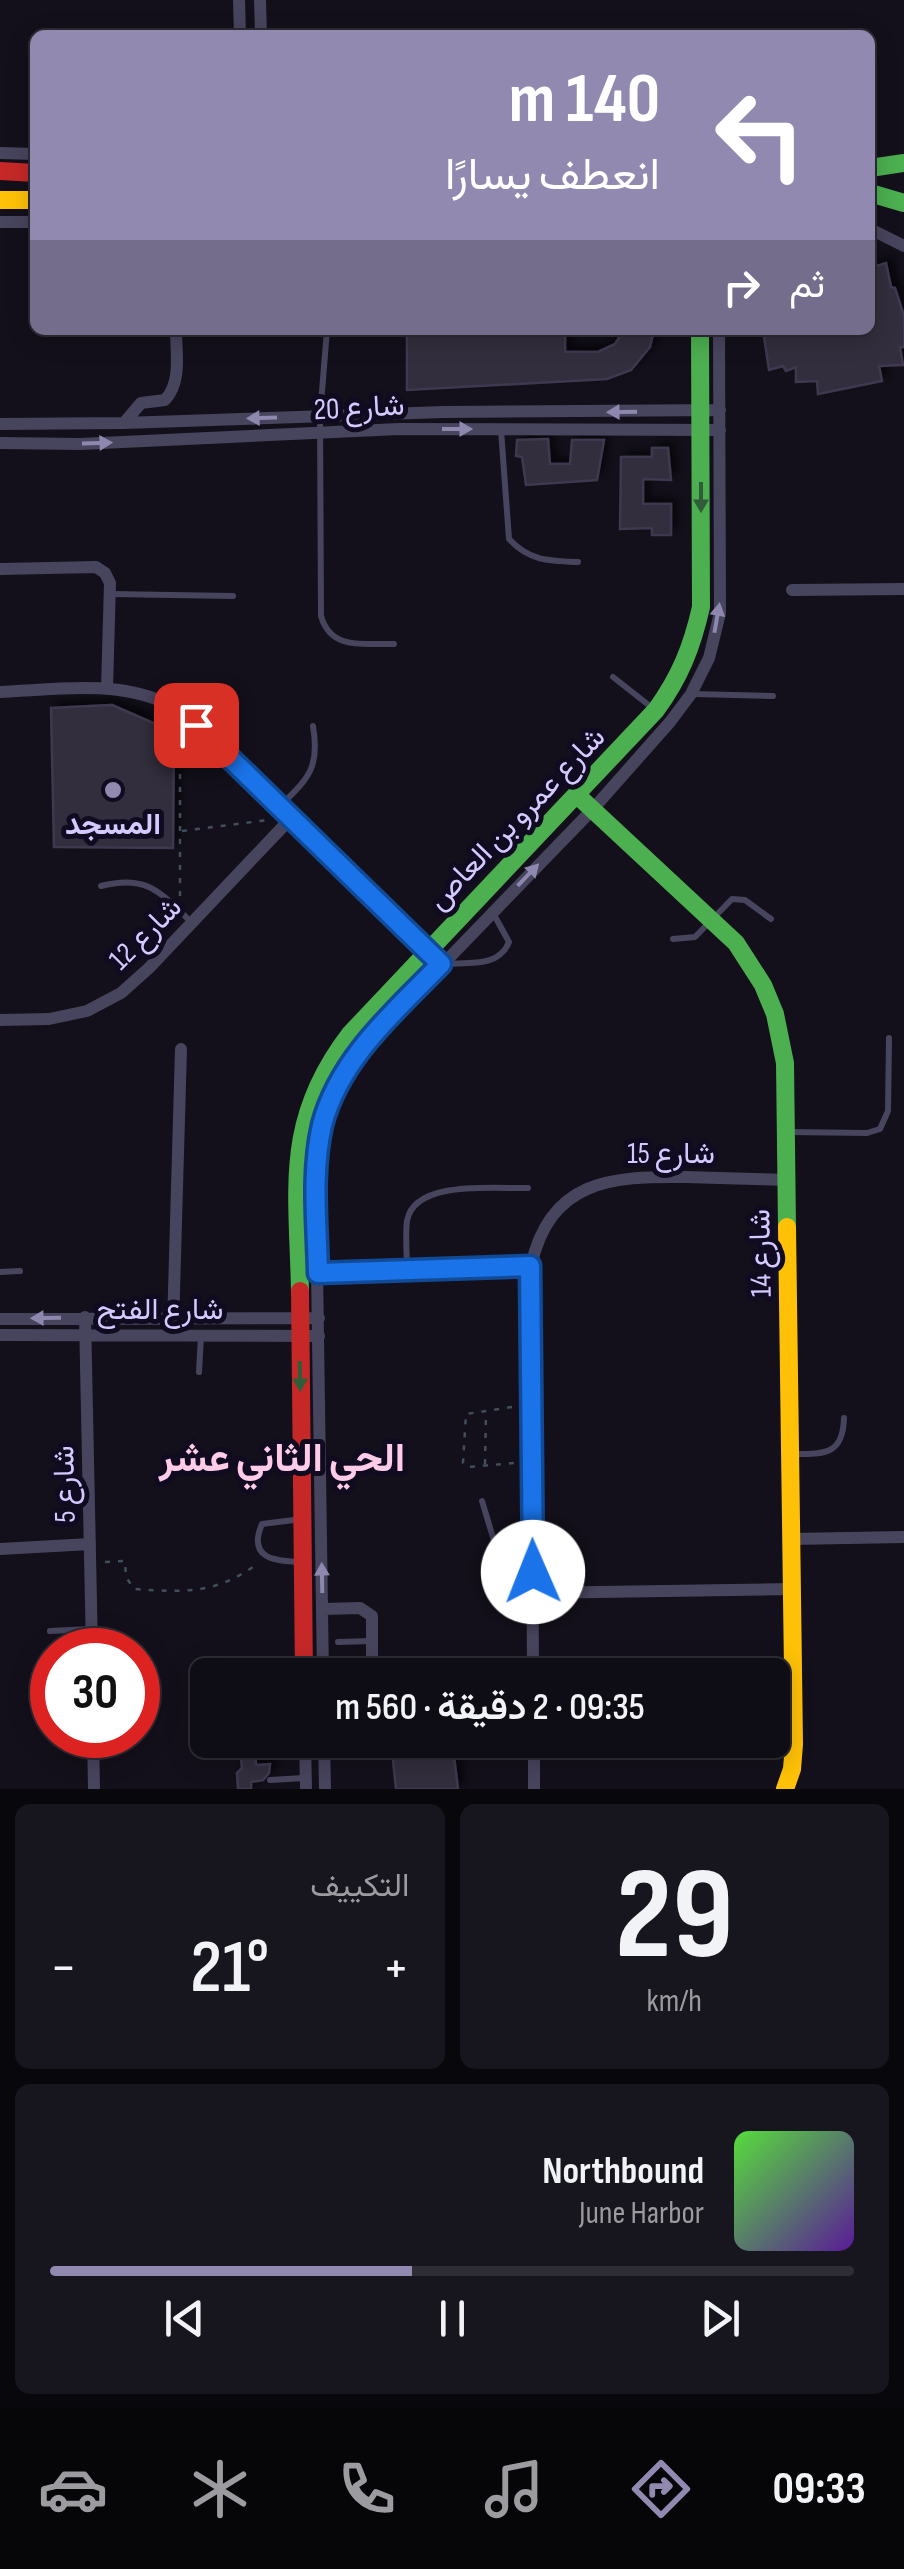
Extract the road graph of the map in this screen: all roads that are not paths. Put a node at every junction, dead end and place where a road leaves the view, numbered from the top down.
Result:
1 (240, 0) edge
2 (260, 0) edge
3 (240, 30) edge
4 (261, 30) edge
5 (0, 153) edge
6 (30, 154) edge
7 (904, 162) edge
8 (875, 167) edge
9 (0, 172) edge
10 (30, 172) edge
11 (875, 195) edge
12 (0, 200) edge
13 (30, 200) edge
14 (904, 203) edge
15 (0, 222) edge
16 (30, 222) edge
17 (875, 232) edge
18 (904, 246) edge
19 (176, 335) edge
20 (327, 335) edge
21 (701, 335) edge
22 (718, 335) edge
23 (710, 410) junction
24 (320, 416) junction
25 (124, 423) junction
26 (0, 424) edge
27 (501, 428) junction
28 (710, 430) junction
29 (321, 434) junction
30 (0, 444) edge
31 (578, 562) dead end
32 (0, 569) edge
33 (904, 588) edge
34 (792, 590) dead end
35 (110, 594) junction
36 (232, 596) dead end
37 (394, 644) dead end
38 (614, 676) dead end
39 (107, 689) junction
40 (0, 692) edge
41 (691, 694) junction
42 (773, 696) dead end
43 (656, 710) junction
44 (313, 726) dead end
45 (578, 796) junction
46 (280, 806) junction
47 (593, 809) junction
48 (292, 817) junction
49 (101, 886) dead end
50 (492, 912) junction
51 (771, 919) dead end
52 (711, 920) junction
53 (192, 923) junction
54 (673, 939) dead end
55 (434, 958) junction
56 (0, 1020) edge
57 (890, 1038) dead end
58 (182, 1049) dead end
59 (786, 1132) junction
60 (787, 1180) junction
61 (528, 1188) dead end
62 (530, 1266) junction
63 (407, 1270) junction
64 (20, 1271) dead end
65 (0, 1272) edge
66 (318, 1273) junction
67 (86, 1317) junction
68 (173, 1318) junction
69 (0, 1319) edge
70 (306, 1324) junction
71 (86, 1334) junction
72 (173, 1334) junction
73 (202, 1334) junction
74 (0, 1335) edge
75 (199, 1372) dead end
76 (844, 1418) dead end
77 (790, 1454) junction
78 (482, 1501) dead end
79 (302, 1519) junction
80 (904, 1537) edge
81 (792, 1539) junction
82 (90, 1544) junction
83 (0, 1549) edge
84 (532, 1550) junction
85 (303, 1562) junction
86 (792, 1589) junction
87 (533, 1594) junction
88 (322, 1609) junction
89 (91, 1628) edge
90 (372, 1641) junction
91 (338, 1642) dead end
92 (304, 1658) edge
93 (323, 1658) edge
94 (372, 1658) edge
95 (533, 1658) edge
96 (93, 1758) edge
97 (305, 1758) edge
98 (324, 1758) edge
99 (534, 1758) edge
100 (270, 1780) dead end
101 (306, 1783) edge
102 (94, 1789) edge
103 (325, 1789) edge
104 (534, 1789) edge
105 (785, 1789) edge

1 - 3 street
2 - 4 street
5 - 6 street
7 - 8 street
9 - 10 street
11 - 14 street
12 - 13 street
15 - 16 street
17 - 18 street
19 - 25 street
20 - 24 lane
21 - 23 street, شارع عمرو بن العاص
22 - 23 street, شارع عمرو بن العاص
23 -> 24 street, شارع 20
23 - 28 street, شارع عمرو بن العاص
24 -> 25 street, شارع 20
24 - 29 lane
25 - 26 street, شارع 20
27 - 28 street, شارع 20
29 -> 27 street, شارع 20
27 - 31 lane
41 -> 28 street, شارع عمرو بن العاص
28 -> 43 street, شارع عمرو بن العاص
30 -> 29 street, شارع 20
29 - 37 lane
32 - 35 street
33 - 34 street
35 - 36 lane
35 - 39 street
38 - 43 lane
39 - 40 street
39 - 46 street
41 - 42 lane
41 - 47 street, شارع عمرو بن العاص
43 - 45 street, شارع عمرو بن العاص
44 - 46 lane
45 - 47 street, شارع 14
45 - 55 street, شارع عمرو بن العاص
46 - 48 street
50 -> 47 street, شارع عمرو بن العاص
47 - 52 street, شارع 14
48 - 53 street, شارع 12
48 - 55 street
49 - 53 lane
50 - 55 street, شارع عمرو بن العاص
50 - 55 lane
51 - 52 lane
52 - 54 lane
52 - 59 street, شارع 14
53 - 56 street, شارع 12
55 - 66 street, شارع عمرو بن العاص
55 - 70 street, شارع عمرو بن العاص
57 - 59 lane
58 - 68 street
59 - 60 street, شارع 14
60 - 62 street, شارع 15
60 - 77 street, شارع 14
61 - 63 lane
62 - 63 street
62 - 84 street, شارع 15
63 - 66 street
64 - 65 lane
66 - 70 street, شارع عمرو بن العاص
67 - 68 street, شارع الفتح
67 -> 69 street, شارع الفتح
67 - 71 street, شارع 5
68 - 70 street, شارع الفتح
68 - 72 street
70 - 73 street, شارع الفتح
70 -> 79 street, شارع عمرو بن العاص
88 -> 70 street, شارع الفتح
71 - 72 street, شارع الفتح
71 - 74 street, شارع الفتح
71 - 82 street, شارع 5
72 - 73 street, شارع الفتح
73 - 75 lane
76 - 77 lane
77 - 81 street, شارع 14
78 - 84 lane
79 - 85 street, شارع عمرو بن العاص
79 - 85 lane
80 - 81 street
81 - 86 street, شارع 14
82 - 83 street
82 - 89 street, شارع 5
84 - 87 street, شارع 15
85 - 92 street, شارع عمرو بن العاص
86 - 87 street
86 - 105 street, شارع 14
87 - 95 street, شارع 15
88 - 90 street
88 - 93 street
90 - 91 lane
90 - 94 street
96 - 102 street
97 - 101 street
98 - 103 street
99 - 104 street
100 - 101 lane

